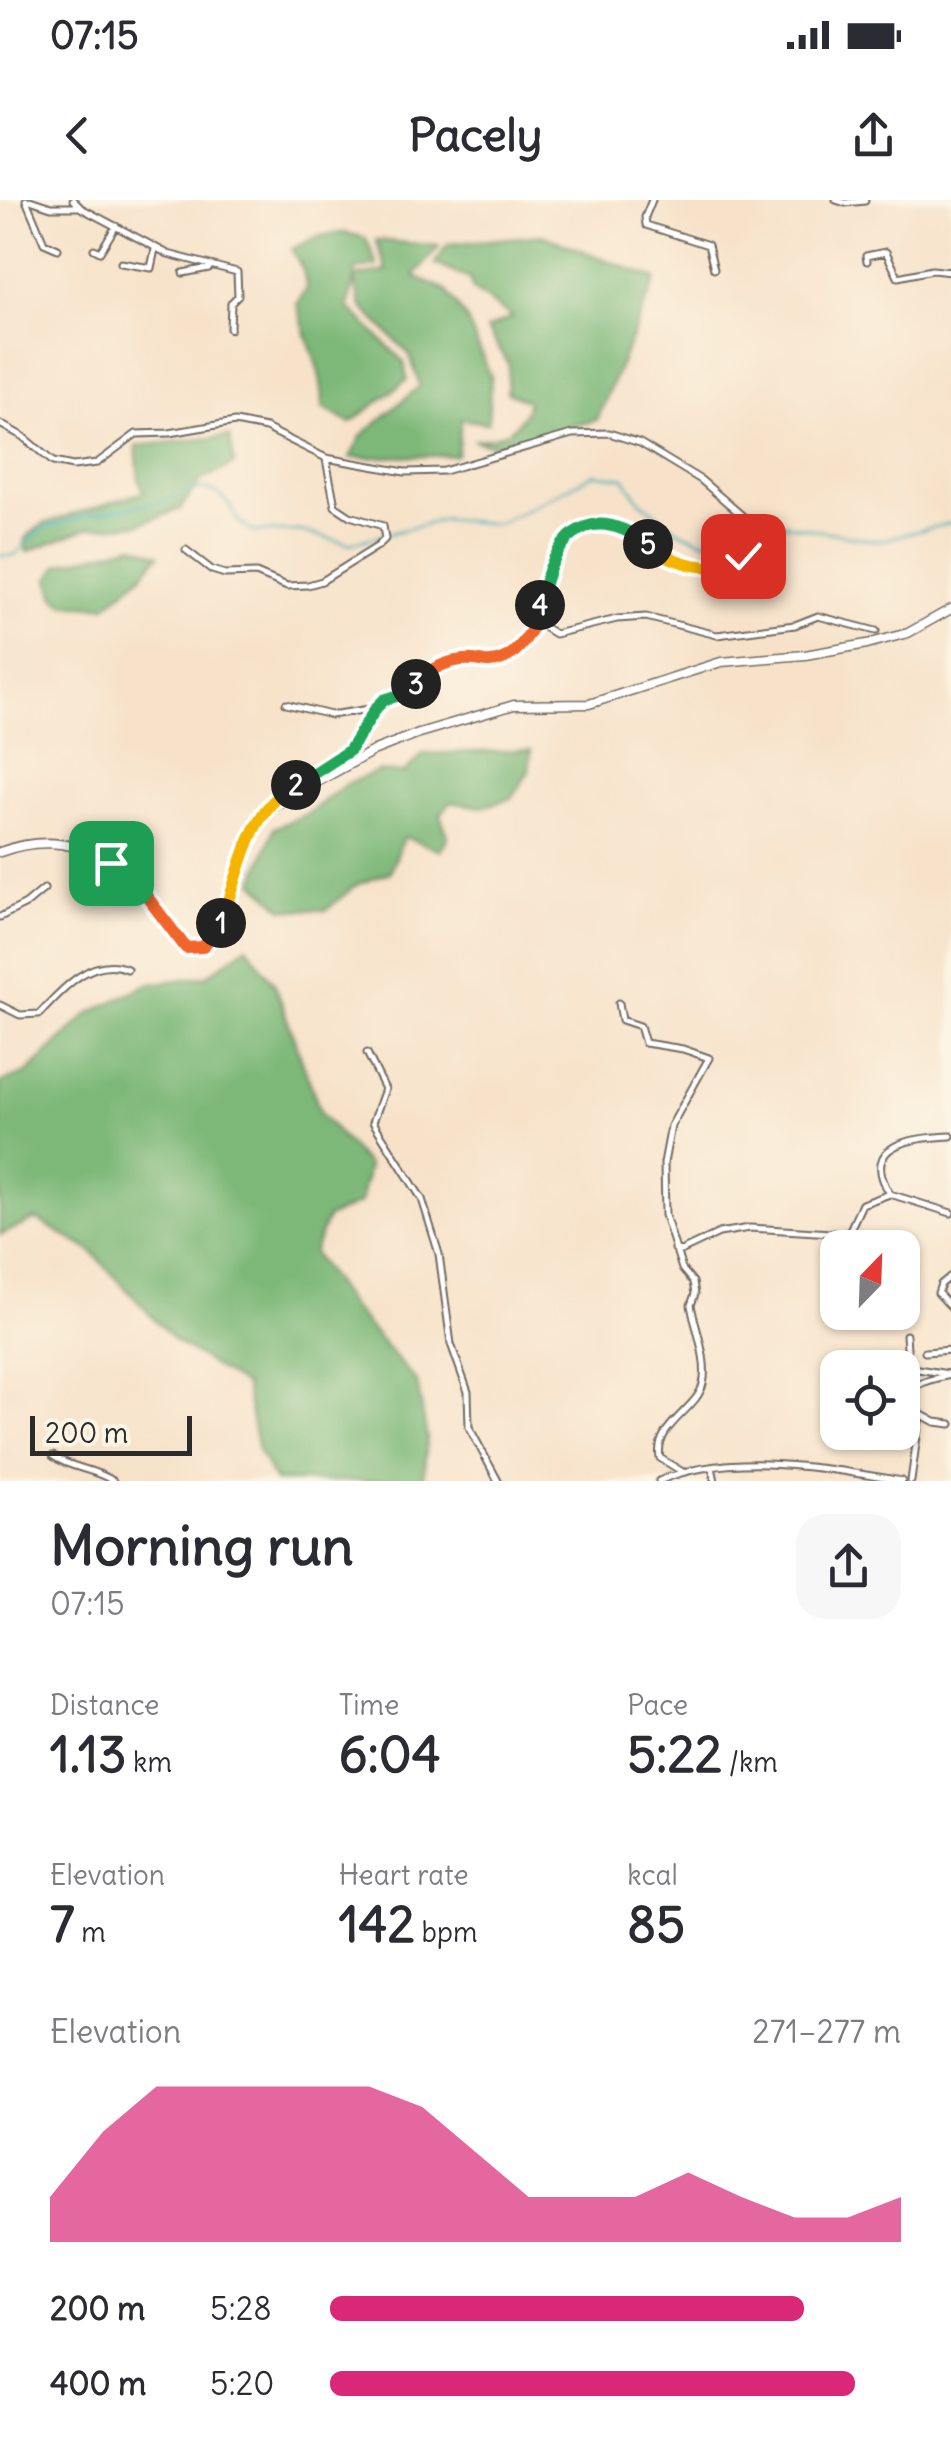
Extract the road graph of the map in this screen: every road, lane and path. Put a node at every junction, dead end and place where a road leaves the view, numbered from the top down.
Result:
1 (28, 200) edge
2 (73, 200) edge
3 (652, 200) edge
4 (836, 200) edge
5 (865, 201) edge
6 (81, 208) junction
7 (116, 226) junction
8 (94, 249) dead end
9 (155, 249) junction
10 (58, 250) dead end
11 (868, 261) dead end
12 (122, 264) dead end
13 (212, 267) junction
14 (714, 268) dead end
15 (951, 272) edge
16 (183, 273) dead end
17 (230, 328) dead end
18 (0, 424) edge
19 (326, 458) junction
20 (186, 550) dead end
21 (951, 609) edge
22 (537, 624) junction
23 (876, 631) dead end
24 (286, 704) dead end
25 (376, 708) junction
26 (274, 804) junction
27 (0, 852) edge
28 (44, 889) dead end
29 (0, 916) edge
30 (127, 969) dead end
31 (619, 1003) dead end
32 (0, 1005) edge
33 (367, 1053) dead end
34 (951, 1136) edge
35 (890, 1194) junction
36 (951, 1213) edge
37 (675, 1249) junction
38 (951, 1276) edge
39 (951, 1308) edge
40 (906, 1336) dead end
41 (951, 1350) edge
42 (925, 1352) dead end
43 (951, 1375) edge
44 (920, 1385) edge
45 (920, 1414) edge
46 (951, 1424) edge
47 (915, 1450) edge
48 (53, 1456) dead end
49 (712, 1467) junction
50 (682, 1471) junction
51 (112, 1481) edge
52 (498, 1481) edge
53 (659, 1481) edge
54 (715, 1481) edge
55 (902, 1481) edge
56 (911, 1481) edge

1 - 6 street
1 - 10 street
2 - 6 street
3 - 14 street
4 - 5 street
6 - 7 street
7 - 8 street
7 - 9 street
9 - 12 street
9 - 13 street
11 - 15 street
13 - 16 street
13 - 17 street
18 - 19 street
19 - 20 street
19 - 22 street
21 - 26 main road
22 - 23 street
22 - 25 street
24 - 25 street
25 - 26 street
26 - 27 main road
28 - 29 street
30 - 32 street
31 - 37 street
33 - 52 street
34 - 35 street
35 - 36 street
35 - 37 street
37 - 50 street
38 - 39 street
40 - 43 street
41 - 42 street
43 - 44 street
45 - 46 street
47 - 56 street
48 - 51 street
49 - 50 street
49 - 54 street
49 - 55 street
50 - 53 street

